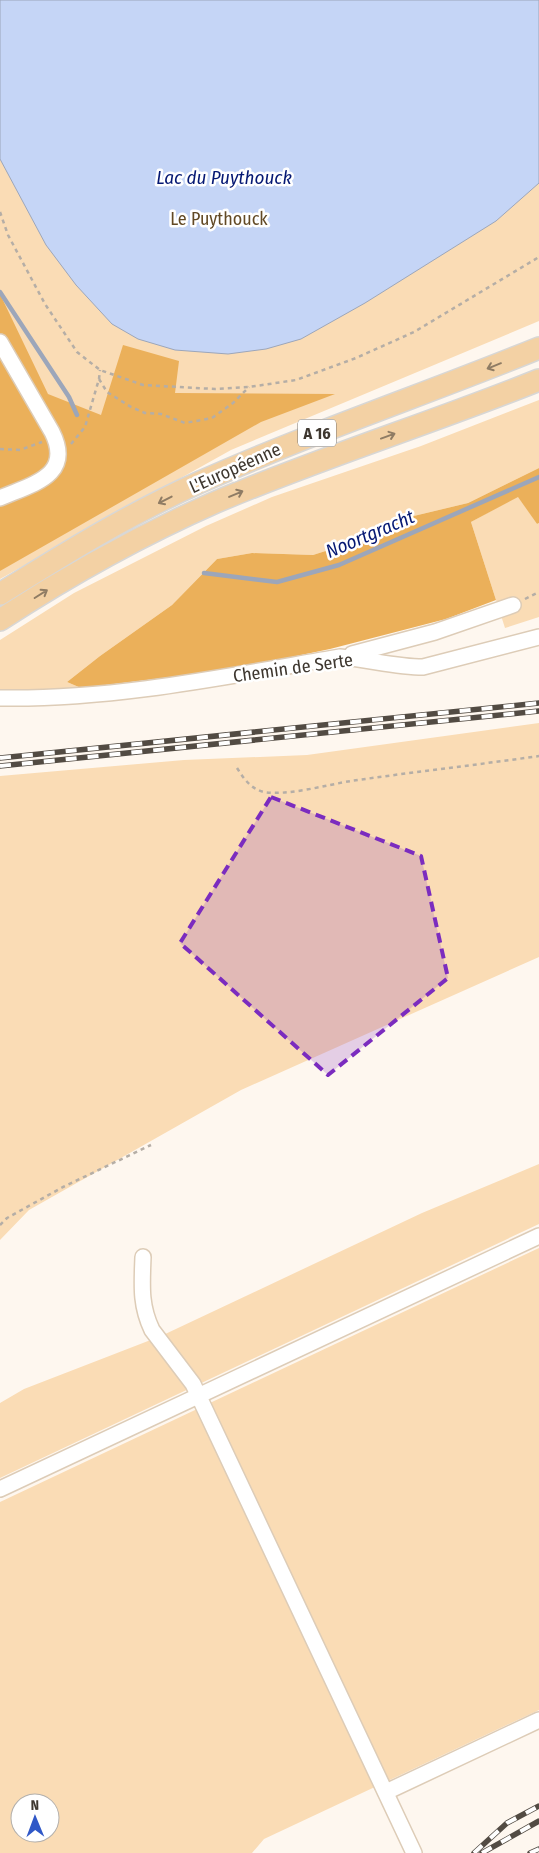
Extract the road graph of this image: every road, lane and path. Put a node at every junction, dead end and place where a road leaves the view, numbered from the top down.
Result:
1 (0, 212) edge
2 (539, 257) edge
3 (0, 342) edge
4 (539, 348) edge
5 (100, 370) junction
6 (99, 379) junction
7 (539, 380) edge
8 (249, 387) junction
9 (56, 440) junction
10 (0, 448) edge
11 (59, 458) junction
12 (0, 498) edge
13 (0, 594) edge
14 (513, 605) dead end
15 (0, 620) edge
16 (539, 637) edge
17 (340, 657) junction
18 (0, 698) edge
19 (539, 756) edge
20 (237, 768) dead end
21 (151, 1146) dead end
22 (0, 1225) edge
23 (539, 1236) edge
24 (143, 1257) dead end
25 (198, 1396) junction
26 (0, 1489) edge
27 (539, 1720) edge
28 (386, 1792) junction
29 (414, 1853) edge

1 - 5 path
2 - 8 path
3 - 9 street
4 -> 13 highway, L'Européenne / A 16
5 - 6 path
5 - 8 path
6 - 8 path
6 - 11 path
15 -> 7 highway, L'Européenne / A 16
9 - 10 path
9 - 11 street
11 - 12 street
14 - 17 street
16 - 17 street, Chemin de Serte
17 - 18 street, Chemin de Serte
19 - 20 path
21 - 22 path
23 - 25 street
24 - 25 street
25 - 26 street
25 - 28 street
27 - 28 street
28 - 29 street

